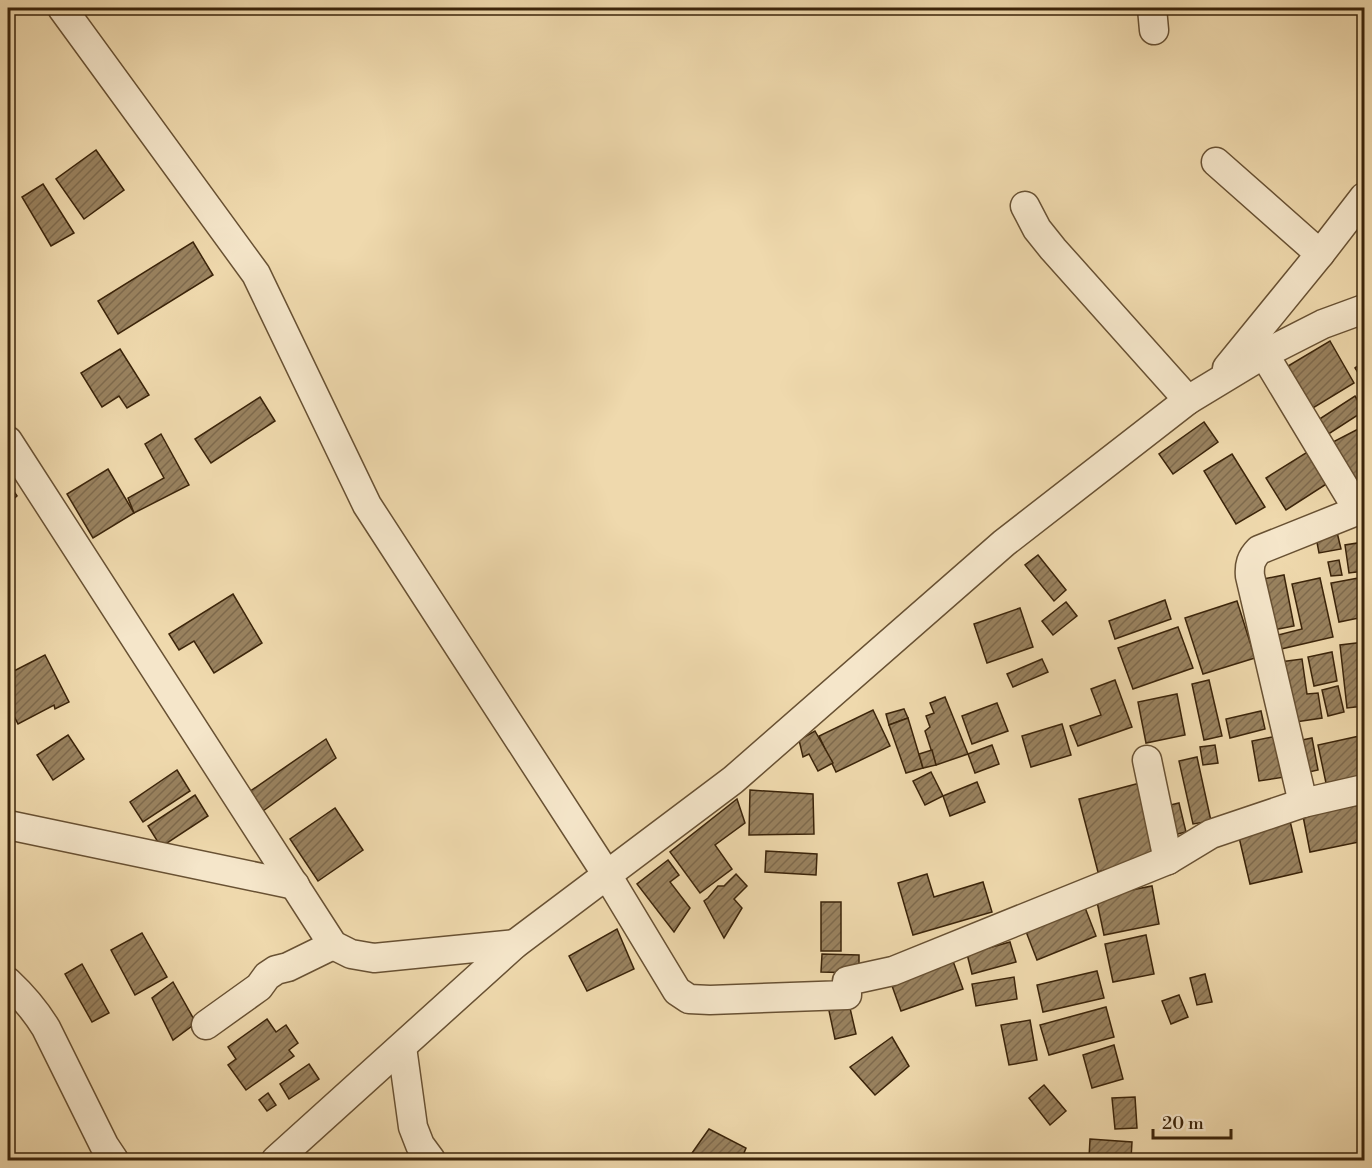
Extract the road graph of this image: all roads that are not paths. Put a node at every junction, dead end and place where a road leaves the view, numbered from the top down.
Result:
1 (62, 8) edge
2 (1216, 162) dead end
3 (1365, 197) edge
4 (1025, 206) dead end
5 (1320, 254) junction
6 (1365, 309) edge
7 (1264, 354) junction
8 (1215, 383) junction
9 (1188, 400) junction
10 (8, 441) edge
11 (1361, 509) edge
12 (1147, 760) dead end
13 (1365, 789) edge
14 (1304, 803) junction
15 (8, 825) edge
16 (1168, 860) junction
17 (607, 875) junction
18 (295, 885) junction
19 (515, 944) junction
20 (333, 945) junction
21 (8, 982) edge
22 (206, 1024) dead end
23 (402, 1047) junction
24 (114, 1161) edge
25 (276, 1161) edge
26 (430, 1161) edge

1 - 17 street
2 - 5 street
3 - 5 street
4 - 9 street
5 - 8 street
6 - 7 street
7 - 8 street
7 - 11 street
8 - 9 street
9 - 17 street
10 - 18 street
11 - 14 street
12 - 16 street
13 - 14 street
14 - 16 street
15 - 18 street
16 - 17 street
17 - 19 street
18 - 20 street
19 - 20 street
19 - 23 street
20 - 22 street
21 - 24 street
23 - 25 street
23 - 26 street

